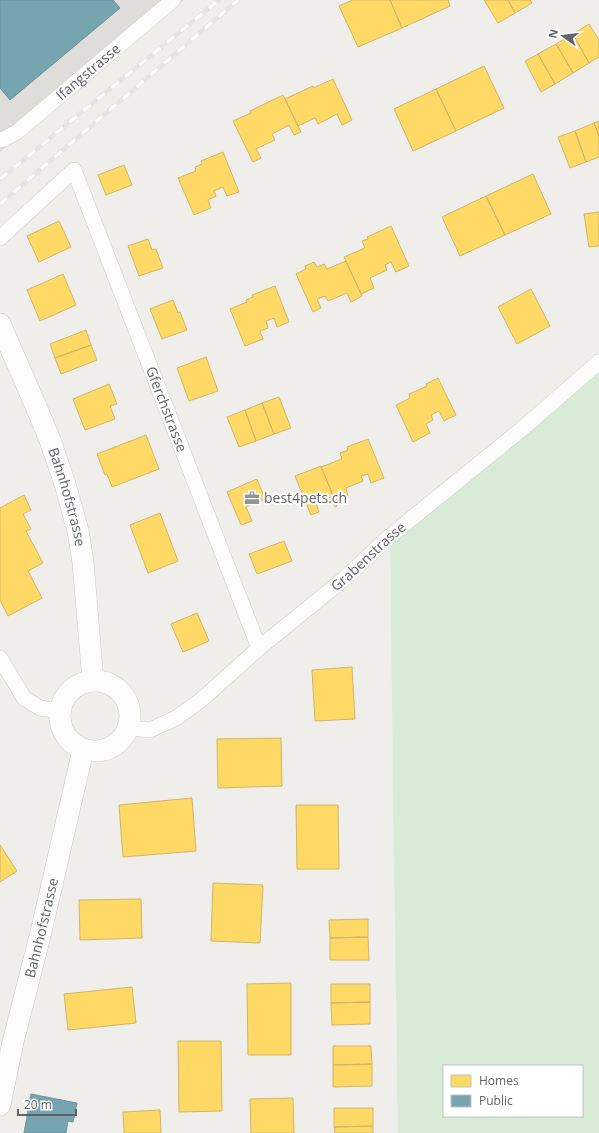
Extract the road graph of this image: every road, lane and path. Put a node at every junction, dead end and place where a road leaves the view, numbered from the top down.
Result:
1 (173, 0) edge
2 (0, 140) edge
3 (0, 238) edge
4 (0, 324) edge
5 (599, 362) edge
6 (259, 648) junction
7 (0, 658) edge
8 (93, 680) junction
9 (60, 711) junction
10 (129, 728) junction
11 (83, 750) junction
12 (0, 1105) edge

1 - 2 street, Ifangstrasse
3 - 6 street, Gferchstrasse
4 - 8 main road, Bahnhofstrasse
5 - 6 street, Grabenstrasse
6 - 10 street, Grabenstrasse
7 - 9 street
8 - 9 main road
8 - 10 main road
9 - 11 main road
10 - 11 main road
11 - 12 main road, Bahnhofstrasse

